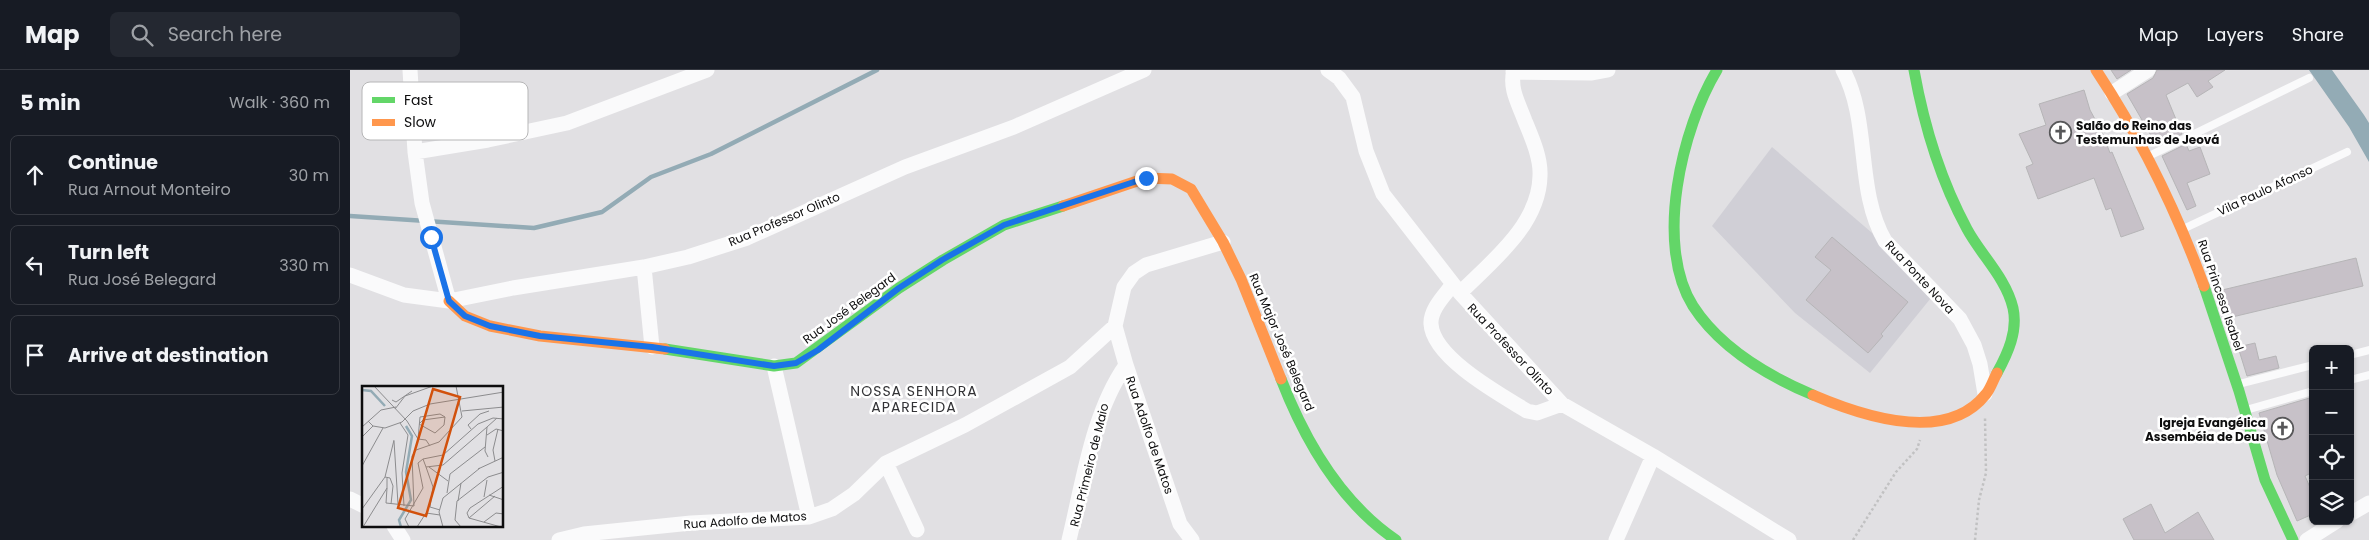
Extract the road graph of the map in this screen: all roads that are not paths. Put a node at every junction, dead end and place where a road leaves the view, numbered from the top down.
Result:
1 (707, 70) edge
2 (1144, 70) edge
3 (1328, 70) edge
4 (1608, 70) edge
5 (1716, 70) edge
6 (1843, 70) edge
7 (1914, 70) edge
8 (2096, 70) edge
9 (2148, 70) edge
10 (1514, 71) edge
11 (2309, 78) dead end
12 (2112, 93) junction
13 (528, 131) edge
14 (415, 140) edge
15 (488, 140) edge
16 (416, 152) junction
17 (2347, 152) dead end
18 (2147, 157) junction
19 (2183, 229) junction
20 (1223, 242) junction
21 (644, 268) junction
22 (350, 275) edge
23 (1456, 288) junction
24 (449, 301) junction
25 (1115, 326) junction
26 (652, 347) junction
27 (2369, 350) edge
28 (2354, 354) edge
29 (1126, 365) junction
30 (774, 366) junction
31 (2309, 366) edge
32 (2369, 375) edge
33 (2354, 379) edge
34 (2237, 385) junction
35 (2309, 392) edge
36 (1985, 394) junction
37 (1562, 404) junction
38 (2246, 410) junction
39 (1653, 456) junction
40 (886, 463) junction
41 (350, 499) edge
42 (2369, 503) edge
43 (362, 505) edge
44 (2354, 512) edge
45 (809, 516) junction
46 (2331, 525) edge
47 (395, 528) edge
48 (917, 530) dead end
49 (403, 540) edge
50 (559, 540) edge
51 (1069, 540) edge
52 (1192, 540) edge
53 (1396, 540) edge
54 (1616, 540) edge
55 (1789, 540) edge
56 (2293, 540) edge
57 (2307, 540) edge

1 - 13 street
2 - 21 street, Rua Professor Olinto
3 - 23 street, Rua Professor Olinto
4 - 10 street
5 - 36 street
6 - 36 street, Rua Ponte Nova
7 - 36 street
8 - 12 street, Rua Princesa Isabel
9 - 12 street
10 - 23 street
11 - 18 lane
12 - 18 street, Rua Princesa Isabel
14 - 16 street
15 - 16 street
16 - 24 street
17 - 19 lane, Vila Paulo Afonso
18 - 19 street, Rua Princesa Isabel
19 - 34 street, Rua Princesa Isabel
20 - 25 street, Rua Adolfo de Matos
20 - 30 street, Rua José Belegard
20 - 53 street, Rua Major José Belegard
21 - 24 street, Rua Professor Olinto
21 - 26 street
22 - 24 street, Rua Professor Olinto
23 - 37 street, Rua Professor Olinto
23 - 37 street
24 - 26 street, Rua José Belegard
25 - 29 street, Rua Adolfo de Matos
25 - 40 street, Rua Adolfo de Matos
26 - 30 street, Rua José Belegard
27 - 28 lane
29 - 51 street, Rua Primeiro de Maio
29 - 52 street, Rua Adolfo de Matos
30 - 45 street
31 - 34 lane
32 - 33 lane
34 - 38 street, Rua Princesa Isabel
35 - 38 lane
37 - 39 street, Rua Professor Olinto
38 - 56 street, Rua Princesa Isabel
39 - 54 street
39 - 55 street, Rua Professor Olinto
40 - 45 street, Rua Adolfo de Matos
40 - 48 street
41 - 43 street
42 - 44 street
45 - 50 street, Rua Adolfo de Matos
46 - 57 street
47 - 49 street

